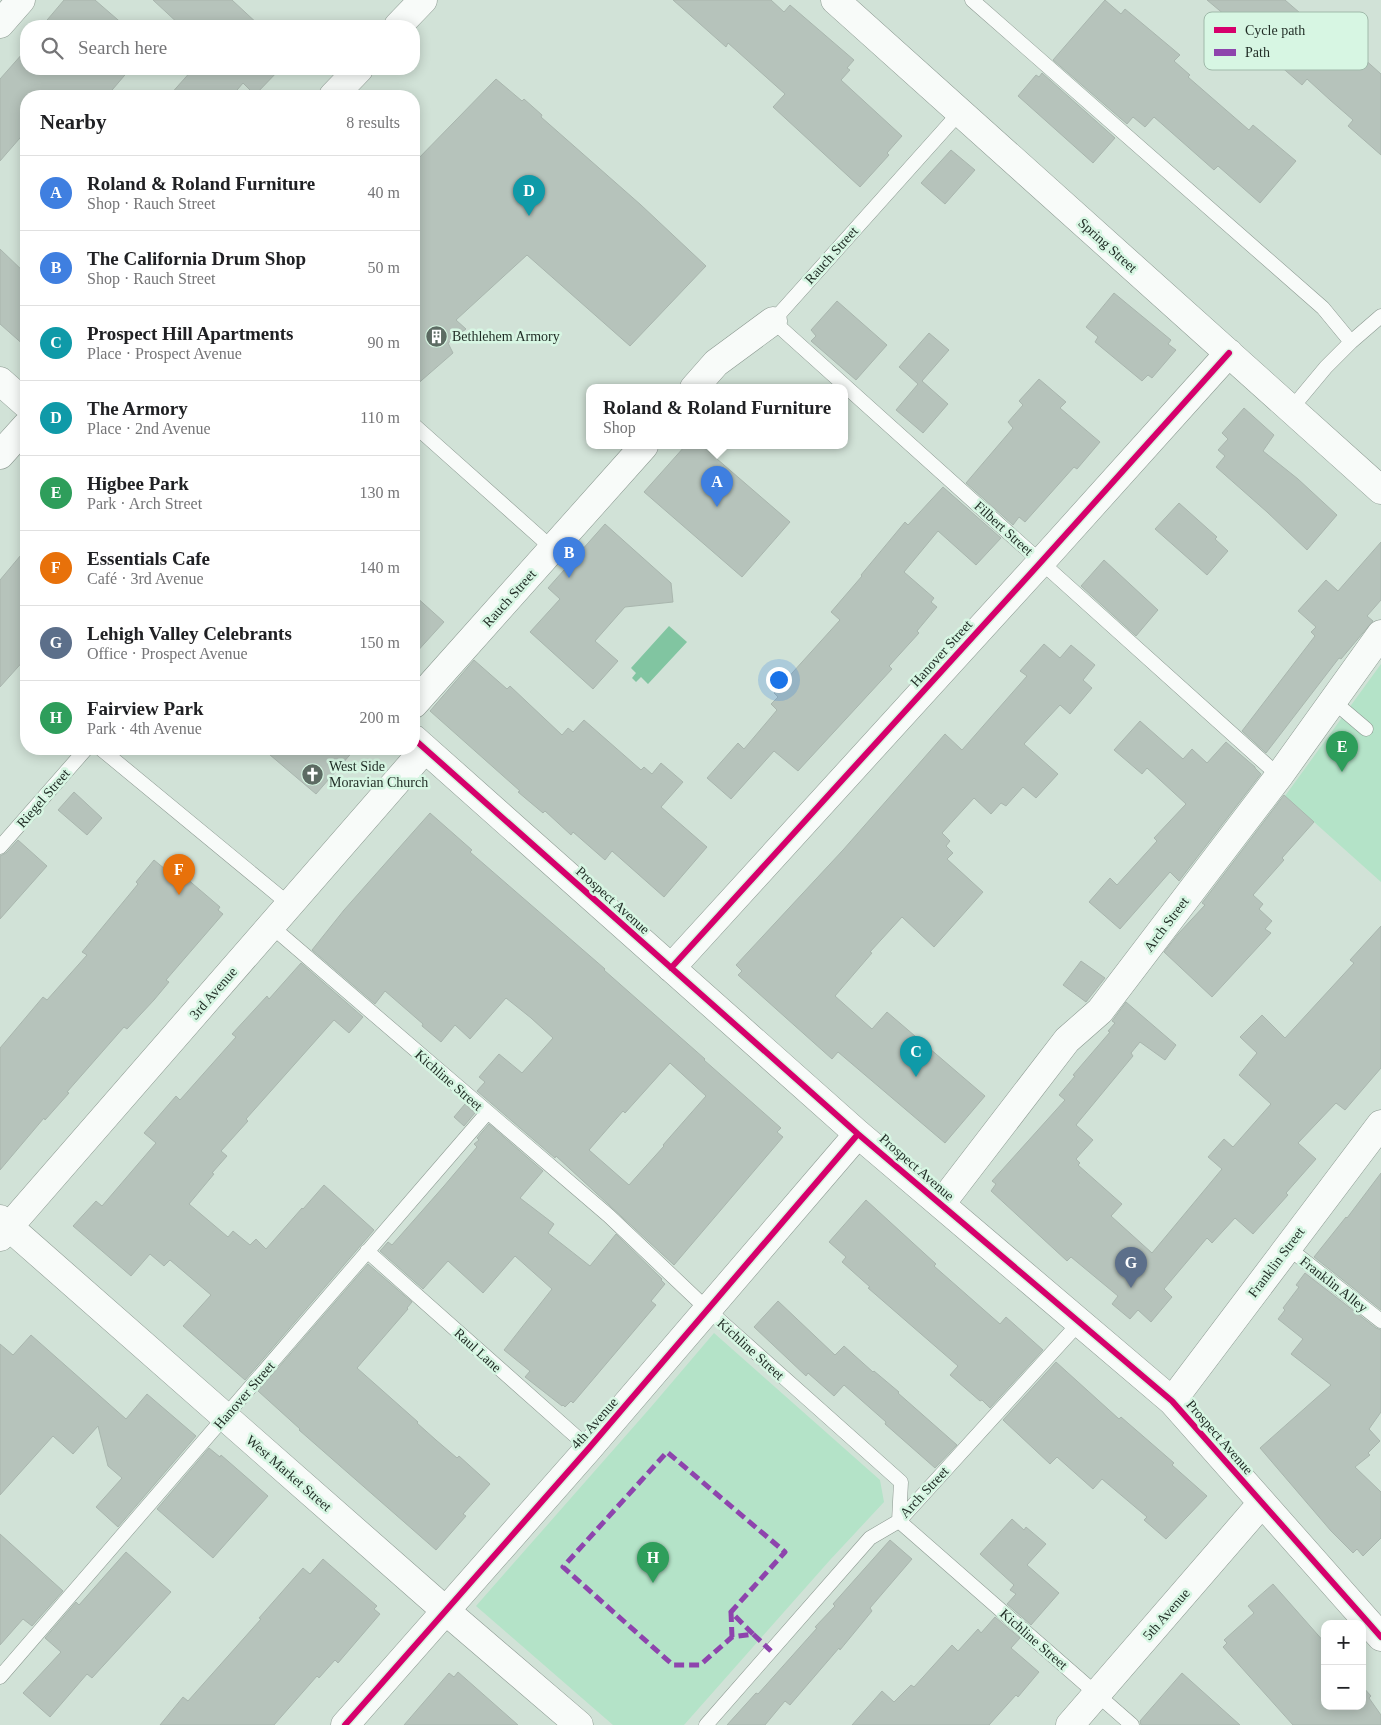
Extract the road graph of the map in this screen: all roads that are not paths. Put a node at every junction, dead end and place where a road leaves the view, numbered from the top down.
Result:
1 (21, 0) edge
2 (423, 0) edge
3 (834, 0) edge
4 (972, 0) edge
5 (404, 20) edge
6 (0, 24) edge
7 (353, 75) edge
8 (339, 90) edge
9 (960, 112) junction
10 (1381, 316) edge
11 (773, 321) junction
12 (1350, 342) junction
13 (1229, 354) junction
14 (0, 381) edge
15 (698, 384) edge
16 (843, 384) edge
17 (848, 388) edge
18 (20, 399) edge
19 (1291, 409) junction
20 (420, 430) edge
21 (20, 433) edge
22 (641, 449) edge
23 (0, 455) edge
24 (1381, 490) edge
25 (553, 549) junction
26 (1041, 562) junction
27 (1381, 634) edge
28 (420, 697) edge
29 (1333, 701) junction
30 (1366, 729) dead end
31 (420, 745) edge
32 (81, 755) edge
33 (108, 755) edge
34 (410, 755) edge
35 (1279, 776) junction
36 (0, 847) edge
37 (290, 905) junction
38 (271, 926) junction
39 (671, 968) junction
40 (487, 1113) junction
41 (1381, 1124) edge
42 (858, 1134) junction
43 (941, 1204) junction
44 (3, 1227) edge
45 (1287, 1247) junction
46 (367, 1251) junction
47 (707, 1309) junction
48 (1381, 1321) edge
49 (1080, 1322) junction
50 (1172, 1401) junction
51 (225, 1416) junction
52 (589, 1448) junction
53 (1262, 1503) junction
54 (898, 1521) junction
55 (446, 1611) junction
56 (1381, 1637) edge
57 (0, 1677) edge
58 (1097, 1694) junction
59 (345, 1725) edge
60 (579, 1725) edge
61 (706, 1725) edge
62 (1070, 1725) edge
63 (1132, 1725) edge

1 - 6 street
2 - 5 street
3 - 9 street, Spring Street
4 - 12 lane
7 - 8 street
9 - 11 lane, Rauch Street
9 - 13 street, Spring Street
10 - 12 lane
11 - 15 street, Rauch Street
11 - 16 lane, Filbert Street
12 - 19 lane
13 - 19 street, Spring Street
13 - 26 street, Hanover Street
14 - 18 street
17 - 26 lane, Filbert Street
19 - 24 street, Spring Street
20 - 25 lane
21 - 23 street
22 - 25 street, Rauch Street
25 - 28 street, Rauch Street
26 - 35 lane, Filbert Street
26 - 39 street, Hanover Street
27 - 29 street, Arch Street
29 - 30 lane
29 - 35 street, Arch Street
31 - 39 street, Prospect Avenue
32 - 36 lane, Riegel Street
33 - 37 lane
34 - 37 street, 3rd Avenue
35 - 43 street, Arch Street
37 - 38 street, 3rd Avenue
38 - 40 lane, Kichline Street
38 - 44 street, 3rd Avenue
39 - 42 street, Prospect Avenue
40 - 46 lane, Hanover Street
40 - 47 lane, Kichline Street
41 - 45 street, Franklin Street
42 - 43 street, Prospect Avenue
42 - 47 street, 4th Avenue
43 - 49 street, Prospect Avenue
44 - 51 street, West Market Street
45 - 48 lane, Franklin Alley
45 - 50 street, Franklin Street
46 - 51 lane, Hanover Street
46 - 52 lane, Raul Lane
47 - 52 street, 4th Avenue
47 - 54 lane, Kichline Street
49 - 50 street, Prospect Avenue
49 - 54 lane, Arch Street
50 - 53 street, Prospect Avenue
51 - 55 street, West Market Street
51 - 57 lane, Hanover Street
52 - 55 street, 4th Avenue
53 - 56 street, Prospect Avenue
53 - 58 street, 5th Avenue
54 - 58 lane, Kichline Street
54 - 61 lane, Arch Street
55 - 59 street, 4th Avenue
55 - 60 street, West Market Street
58 - 62 street, 5th Avenue
58 - 63 lane, Kichline Street

